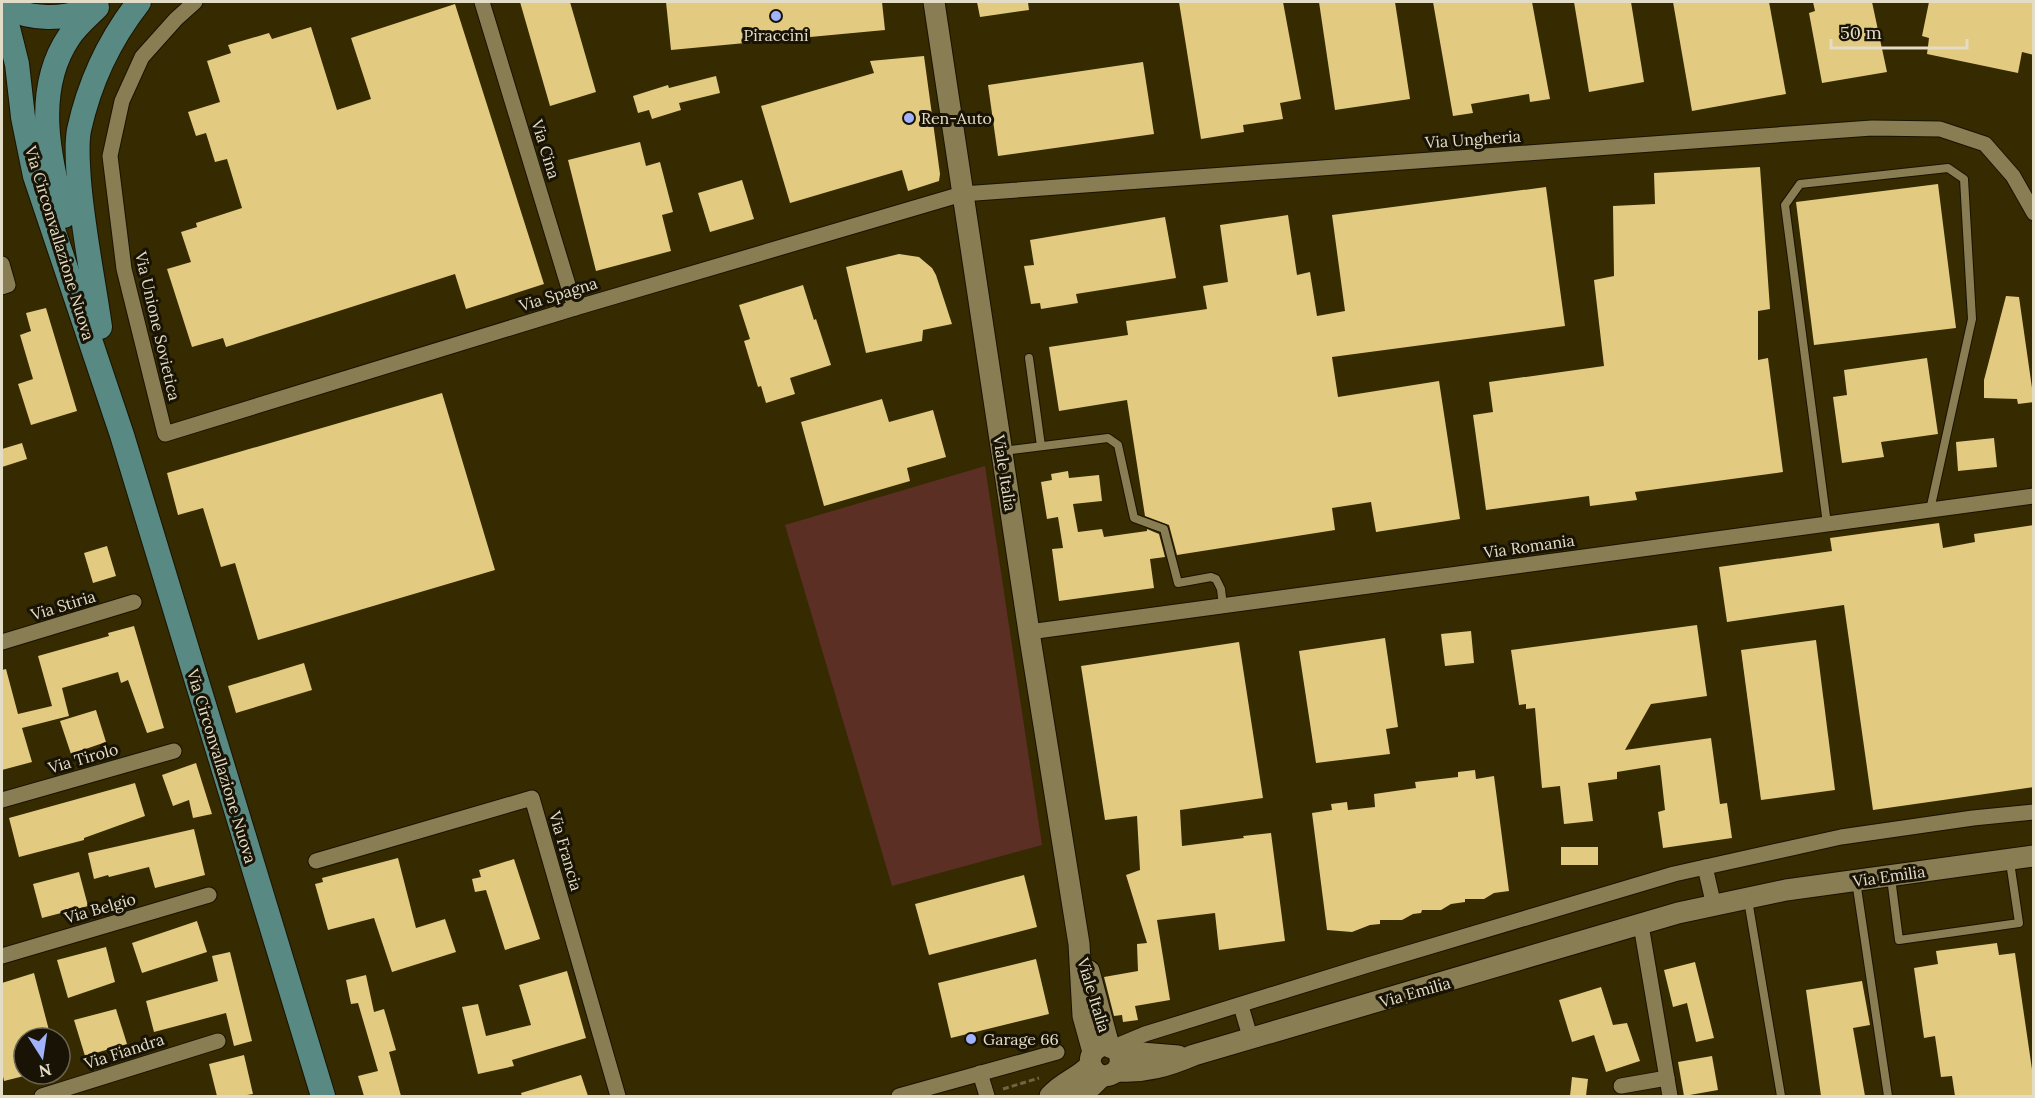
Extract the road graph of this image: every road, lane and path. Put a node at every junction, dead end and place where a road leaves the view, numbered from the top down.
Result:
1 (139, 2) edge
2 (195, 2) edge
3 (482, 2) edge
4 (934, 2) edge
5 (101, 4) edge
6 (2, 5) edge
7 (2, 14) edge
8 (962, 194) junction
9 (2034, 213) edge
10 (2, 264) edge
11 (4, 286) edge
12 (575, 308) junction
13 (100, 327) junction
14 (1029, 358) dead end
15 (165, 434) joint
16 (122, 435) junction
17 (1041, 446) junction
18 (1001, 451) junction
19 (2034, 496) edge
20 (1930, 510) junction
21 (1827, 524) junction
22 (134, 602) dead end
23 (1223, 606) junction
24 (1029, 633) junction
25 (2, 642) edge
26 (174, 751) dead end
27 (2, 800) edge
28 (2034, 812) edge
29 (2034, 856) edge
30 (2010, 859) junction
31 (316, 861) dead end
32 (1706, 867) junction
33 (1891, 876) junction
34 (1856, 881) junction
35 (209, 895) dead end
36 (1748, 898) junction
37 (1714, 906) junction
38 (1641, 925) junction
39 (2, 956) edge
40 (1241, 1006) junction
41 (1251, 1040) junction
42 (218, 1041) dead end
43 (1057, 1052) dead end
44 (1106, 1058) junction
45 (980, 1073) junction
46 (1667, 1078) junction
47 (1621, 1086) dead end
48 (42, 1096) edge
49 (323, 1096) edge
50 (618, 1096) edge
51 (899, 1096) edge
52 (987, 1096) edge
53 (1050, 1096) edge
54 (1067, 1096) edge
55 (1670, 1096) edge
56 (1781, 1096) edge
57 (1888, 1096) edge

1 - 13 main road
2 - 15 street, Via Unione Sovietica
3 - 12 street, Via Cina
4 - 8 street, Viale Italia
5 - 6 main road
5 - 13 main road, Via Circonvallazione Nuova
7 - 16 main road, Via Circonvallazione Nuova
8 - 9 street, Via Ungheria
8 - 12 street, Via Spagna
8 - 18 street, Viale Italia
10 - 11 street
12 - 15 street, Via Spagna
13 - 16 main road, Via Circonvallazione Nuova
14 - 17 lane
16 - 49 main road, Via Circonvallazione Nuova
17 - 18 lane
17 - 23 lane
18 - 24 street, Viale Italia
19 - 20 street, Via Romania
20 - 21 street, Via Romania
20 - 21 lane
21 - 23 street, Via Romania
22 - 25 street, Via Stiria
23 - 24 street, Via Romania
24 - 44 street, Viale Italia
26 - 27 street, Via Tirolo
28 - 32 street
29 - 30 street, Via Emilia
30 - 33 street, Via Emilia
30 - 33 lane
31 - 50 street, Via Francia
32 - 37 street
32 - 40 street
33 - 34 street, Via Emilia
34 - 36 street, Via Emilia
34 - 57 lane
35 - 39 street, Via Belgio
36 - 37 street, Via Emilia
36 - 56 lane
37 - 38 street, Via Emilia
38 - 41 street, Via Emilia
38 - 46 street
40 - 41 street
40 - 44 street
41 - 44 street, Via Emilia
42 - 48 street, Via Fiandra
43 - 45 street
44 - 53 street
44 - 54 street, Via Emilia
45 - 51 street
45 - 52 street
46 - 47 street
46 - 55 street

